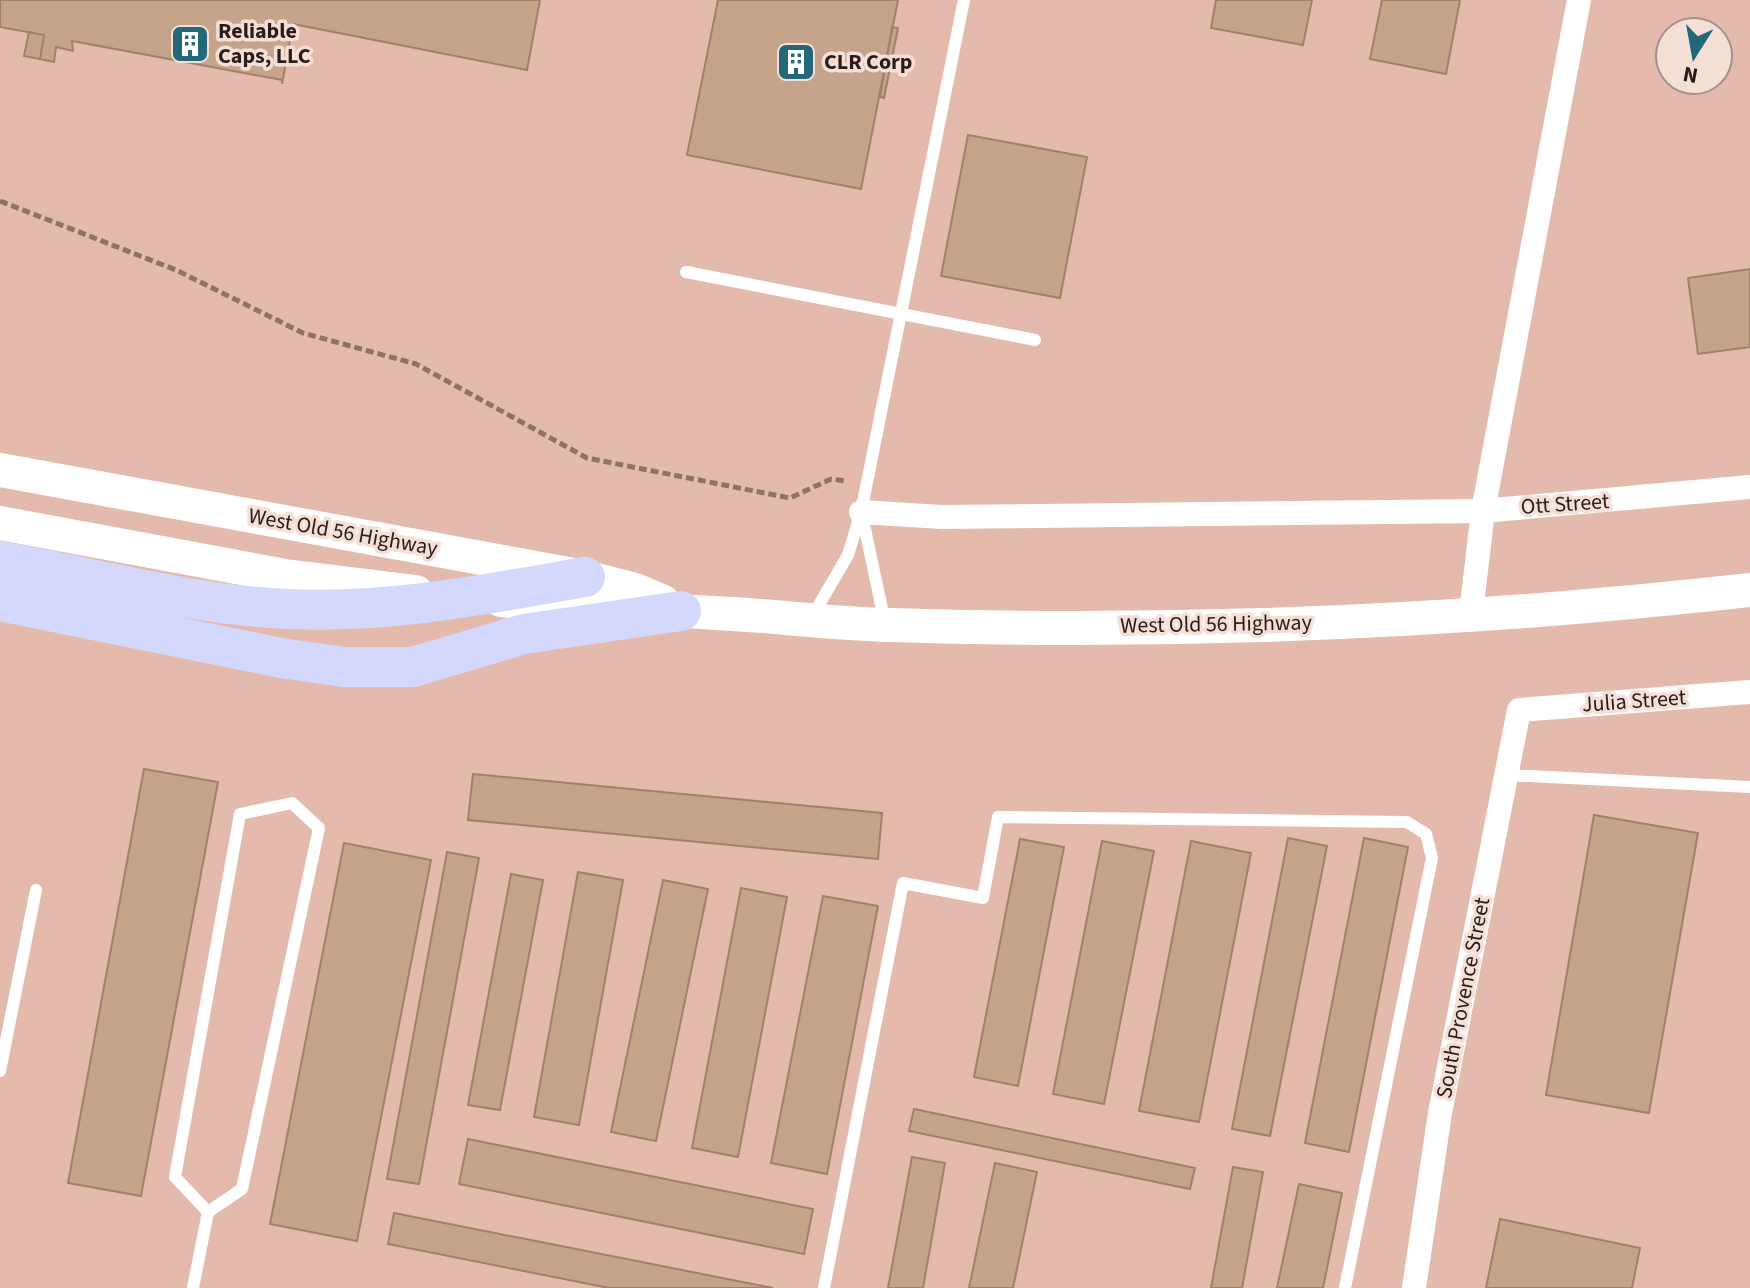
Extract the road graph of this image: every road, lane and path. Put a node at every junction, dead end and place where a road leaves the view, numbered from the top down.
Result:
1 (964, 0) edge
2 (1579, 0) edge
3 (0, 201) edge
4 (686, 272) dead end
5 (901, 312) junction
6 (1035, 340) dead end
7 (0, 470) edge
8 (866, 484) junction
9 (1750, 487) edge
10 (1483, 511) junction
11 (861, 512) junction
12 (0, 523) edge
13 (0, 561) edge
14 (585, 577) junction
15 (1750, 590) edge
16 (471, 596) junction
17 (0, 601) edge
18 (681, 611) junction
19 (1471, 613) junction
20 (810, 619) junction
21 (885, 625) junction
22 (1750, 692) edge
23 (1519, 710) joint
24 (1507, 775) junction
25 (1750, 787) edge
26 (36, 890) dead end
27 (0, 1071) edge
28 (208, 1212) junction
29 (193, 1288) edge
30 (824, 1288) edge
31 (1345, 1288) edge
32 (1414, 1288) edge

1 - 5 lane
2 - 10 street
3 - 8 path
4 - 5 lane
5 - 6 lane
5 - 8 lane
7 - 14 main road, West Old 56 Highway
8 - 11 lane
9 - 10 street, Ott Street
10 - 11 street, Ott Street
10 - 19 street
11 - 20 lane
11 - 21 lane
12 - 16 main road, West Old 56 Highway
13 - 16 highway
14 - 16 highway
14 - 18 main road, West Old 56 Highway
15 - 19 main road, West Old 56 Highway
16 - 18 main road, West Old 56 Highway
17 - 18 highway
18 - 20 main road, West Old 56 Highway
19 - 21 main road, West Old 56 Highway
20 - 21 main road, West Old 56 Highway
22 - 23 street, Julia Street
23 - 24 street, South Provence Street
24 - 25 lane
24 - 32 street, South Provence Street
26 - 27 lane
28 - 28 lane
28 - 29 lane
30 - 31 lane

